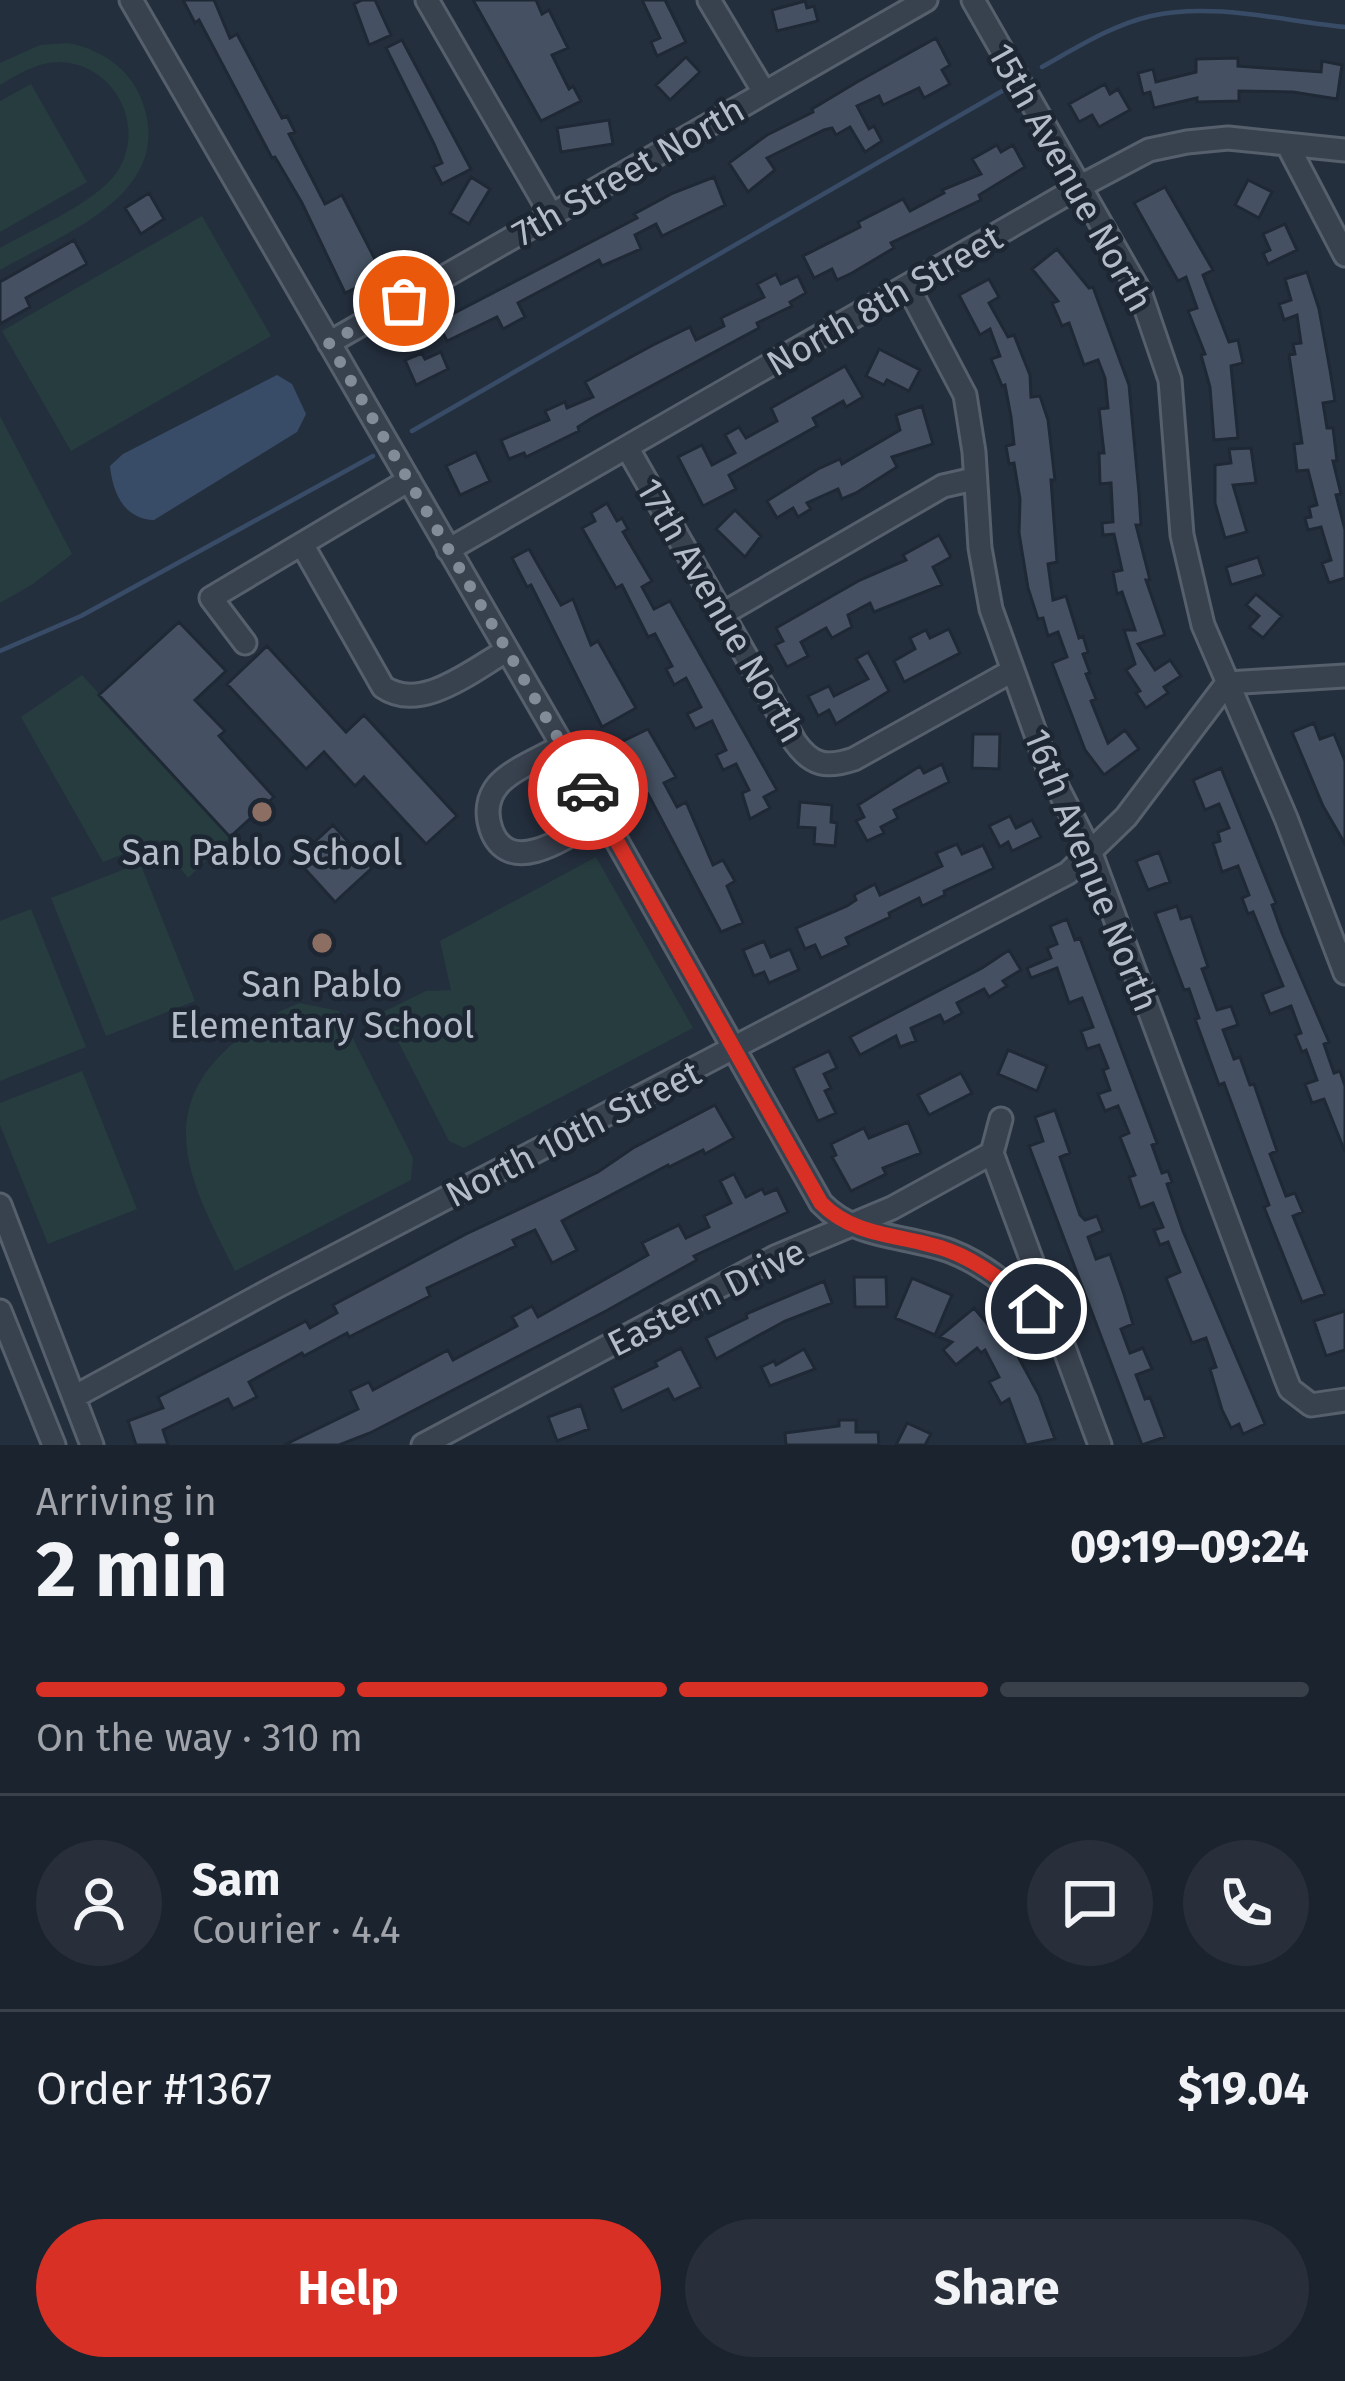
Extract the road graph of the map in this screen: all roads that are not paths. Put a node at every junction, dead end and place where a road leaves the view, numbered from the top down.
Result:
1 (131, 0) edge
2 (427, 0) edge
3 (709, 0) edge
4 (926, 0) edge
5 (973, 0) edge
6 (764, 92) junction
7 (1287, 144) junction
8 (1345, 150) edge
9 (1079, 187) junction
10 (552, 216) junction
11 (1345, 255) edge
12 (908, 287) junction
13 (329, 343) junction
14 (628, 449) junction
15 (974, 479) junction
16 (409, 481) junction
17 (303, 546) junction
18 (448, 550) junction
19 (724, 614) junction
20 (245, 644) dead end
21 (506, 651) junction
22 (1012, 670) junction
23 (1345, 676) edge
24 (1227, 683) junction
25 (562, 746) junction
26 (602, 815) junction
27 (1090, 851) junction
28 (1345, 973) edge
29 (736, 1048) junction
30 (1001, 1119) dead end
31 (992, 1153) junction
32 (0, 1205) edge
33 (851, 1227) junction
34 (10, 1258) edge
35 (0, 1311) edge
36 (1057, 1327) junction
37 (74, 1397) junction
38 (1345, 1400) edge
39 (448, 1439) edge
40 (54, 1445) edge
41 (92, 1445) edge
42 (423, 1445) edge
43 (1100, 1445) edge

1 - 13 street
2 - 10 street
3 - 6 street
4 - 6 street, 7th Street North
5 - 9 street, 15th Avenue North
6 - 10 street, 7th Street North
7 - 8 street, North 8th Street
7 - 9 street, North 8th Street
7 - 11 street
9 - 12 street, North 8th Street
9 - 24 street, 15th Avenue North
10 - 13 street, 7th Street North
12 - 14 street, North 8th Street
12 - 15 street, 16th Avenue North
13 - 16 street
14 - 18 street, North 8th Street
14 - 19 street, 17th Avenue North
15 - 19 street
15 - 22 street, 16th Avenue North
16 - 17 street
16 - 18 street
17 - 20 street
17 - 21 street
18 - 21 street
19 - 22 street, 17th Avenue North
21 - 25 street
22 - 27 street, 16th Avenue North
23 - 24 street
24 - 27 street, North 10th Street
24 - 28 street, 15th Avenue North
25 - 26 street
25 - 26 street
26 - 29 street
27 - 29 street, North 10th Street
27 - 38 street, 16th Avenue North
29 - 33 street
29 - 37 street, North 10th Street
30 - 31 street
31 - 33 street, Eastern Drive
31 - 36 street
32 - 34 street
33 - 36 street
33 - 39 street, Eastern Drive
34 - 37 street
35 - 40 street
36 - 43 street
37 - 41 street
39 - 42 street, Eastern Drive

